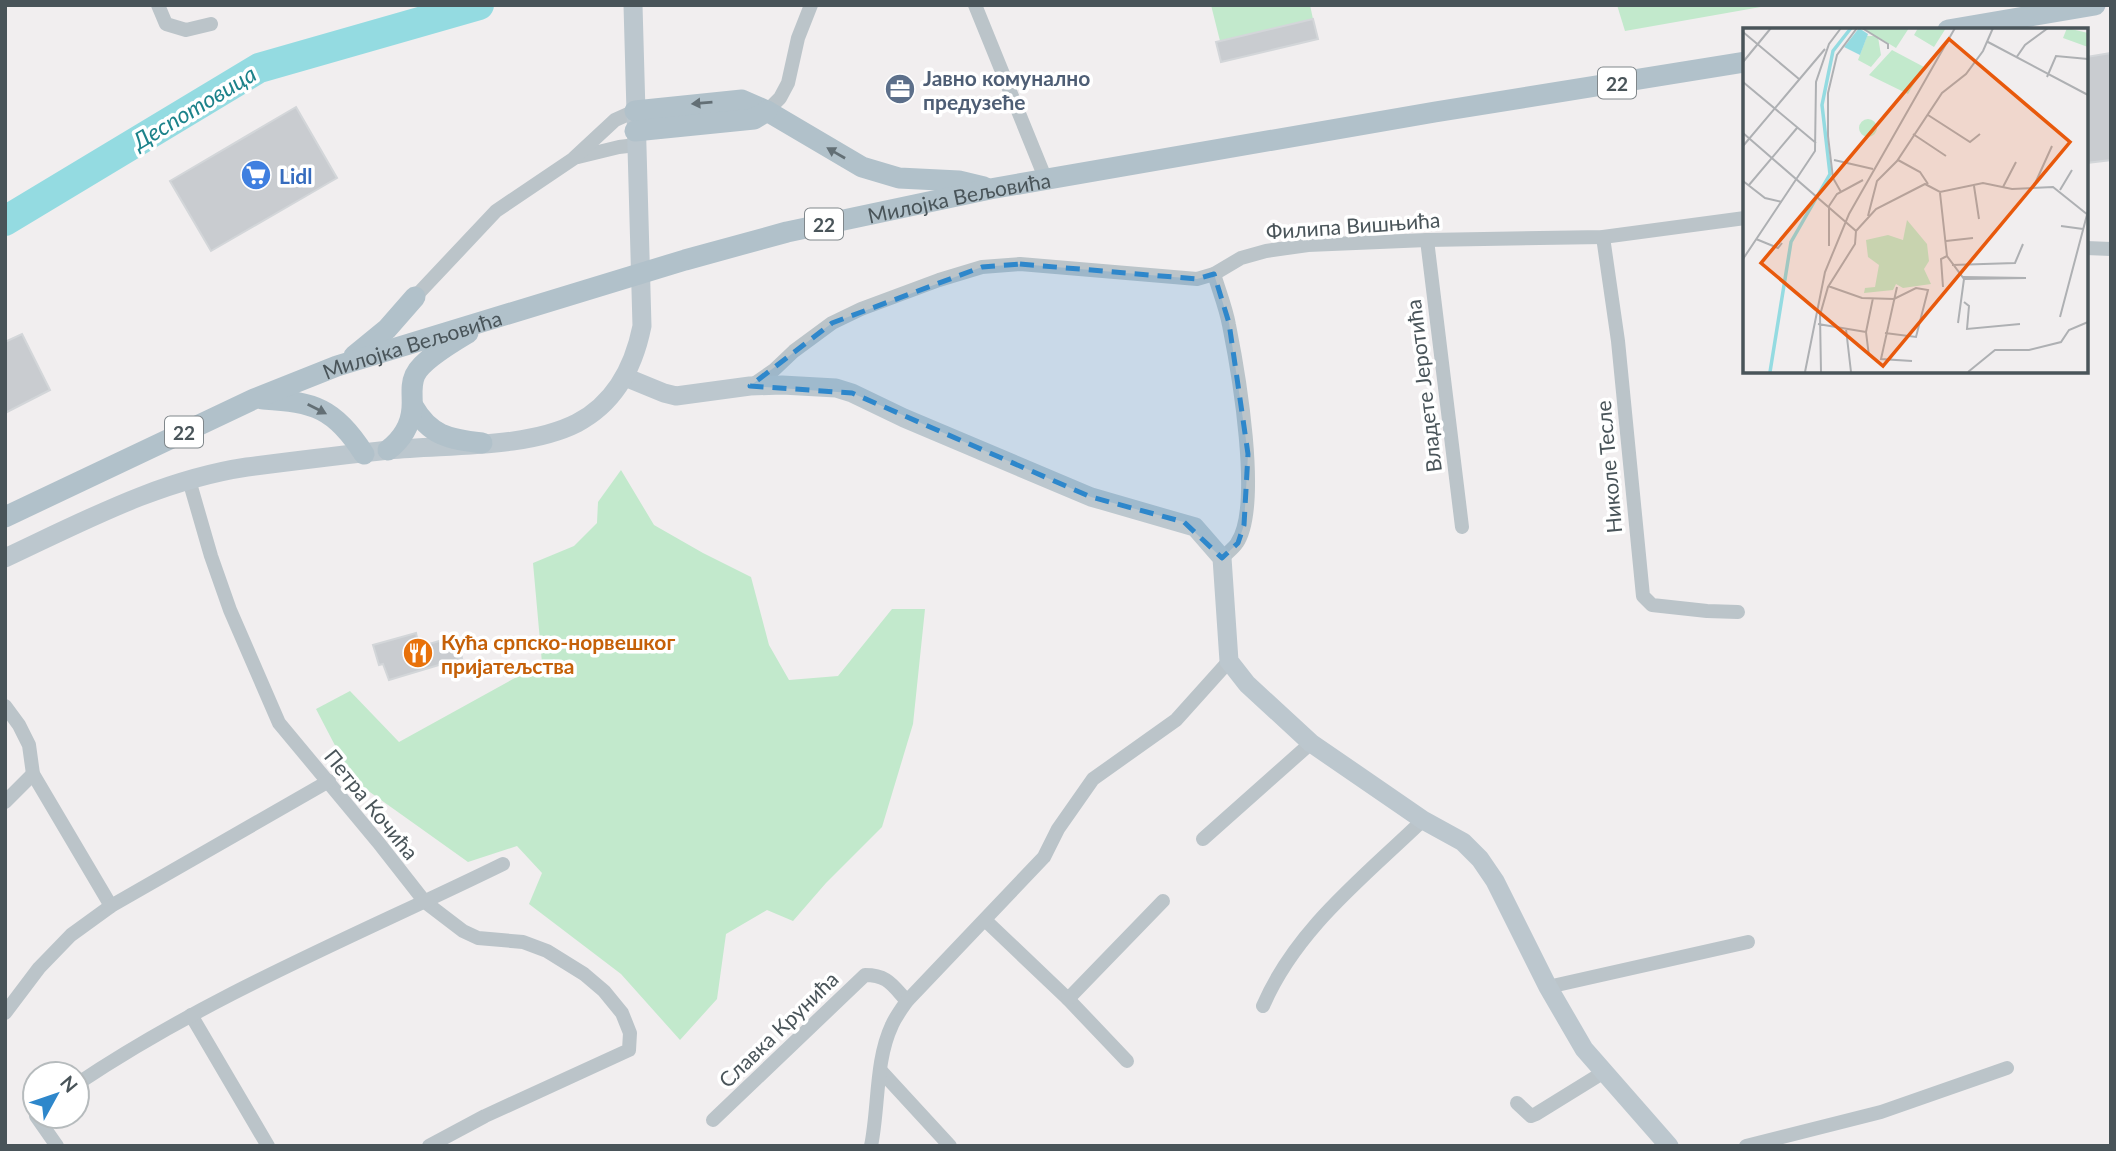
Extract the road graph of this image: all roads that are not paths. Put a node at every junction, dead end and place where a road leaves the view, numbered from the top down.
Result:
1 (158, 5) edge
2 (811, 5) edge
3 (975, 5) edge
4 (2095, 5) edge
5 (633, 12) edge
6 (211, 24) dead end
7 (1960, 28) edge
8 (1743, 62) edge
9 (767, 111) junction
10 (635, 129) junction
11 (573, 159) junction
12 (1046, 180) junction
13 (990, 188) junction
14 (1743, 218) edge
15 (1603, 237) junction
16 (1427, 240) junction
17 (2088, 248) edge
18 (2111, 249) edge
19 (1214, 274) junction
20 (415, 297) joint
21 (494, 318) junction
22 (337, 366) junction
23 (625, 377) junction
24 (750, 386) junction
25 (254, 399) junction
26 (413, 406) junction
27 (482, 443) junction
28 (388, 450) junction
29 (364, 454) junction
30 (189, 480) junction
31 (5, 517) edge
32 (1462, 527) dead end
33 (5, 558) edge
34 (1222, 558) junction
35 (1738, 612) dead end
36 (1229, 661) junction
37 (5, 706) edge
38 (1311, 743) junction
39 (33, 774) junction
40 (329, 781) junction
41 (5, 802) edge
42 (1423, 820) junction
43 (1203, 839) dead end
44 (503, 864) dead end
45 (1163, 901) dead end
46 (425, 902) junction
47 (111, 906) junction
48 (985, 920) junction
49 (1748, 942) dead end
50 (1548, 987) junction
51 (1068, 999) junction
52 (907, 1001) junction
53 (1263, 1006) dead end
54 (5, 1013) edge
55 (191, 1015) junction
56 (1127, 1061) dead end
57 (2007, 1068) dead end
58 (881, 1071) junction
59 (1604, 1072) junction
60 (91, 1075) edge
61 (1517, 1103) dead end
62 (713, 1120) dead end
63 (46, 1130) edge
64 (57, 1146) edge
65 (268, 1146) edge
66 (429, 1146) edge
67 (871, 1146) edge
68 (950, 1146) edge
69 (1669, 1146) edge
70 (1746, 1146) edge

1 - 6 street
2 - 9 street
3 - 12 street
4 - 7 main road
5 - 10 street
8 - 12 main road, Милојка Вељовића / 22
9 - 10 main road
13 -> 9 main road
10 - 11 street
10 - 11 street
10 - 23 street
11 - 20 street
12 - 13 main road, Милојка Вељовића / 22
13 - 21 main road, Милојка Вељовића / 22
14 - 15 street, Филипа Вишњића
15 - 16 street, Филипа Вишњића
15 - 35 street, Николе Тесле
16 - 19 street, Филипа Вишњића
16 - 32 street, Владете Јеротића
17 - 18 street
19 - 24 street, Филипа Вишњића
19 - 34 street
20 - 22 main road
21 - 22 main road, Милојка Вељовића / 22
21 - 26 main road
22 - 25 main road, Милојка Вељовића / 22
23 - 24 street
23 - 27 street
24 - 34 street
25 -> 29 main road
25 - 31 main road, Милојка Вељовића / 22
26 - 27 main road
26 - 28 main road
27 - 28 street
28 - 29 street
29 - 30 street
30 - 33 street
30 - 40 street, Петра Кочића
34 - 36 street
36 - 38 street
36 - 48 street
37 - 39 street
38 - 42 street
38 - 43 street
39 - 41 street
39 - 47 street
40 - 46 street, Петра Кочића
40 - 47 street
42 - 50 street
42 - 53 street
44 - 46 street
45 - 51 street
46 - 55 street
46 - 66 street, Петра Кочића
47 - 54 street
48 - 51 street
48 - 52 street
49 - 50 street
50 - 59 street
51 - 56 street
52 - 58 street
52 - 62 street, Славка Крунића
55 - 60 street
55 - 65 street
57 - 70 street
58 - 67 street
58 - 68 street
59 - 61 street
59 - 69 street
63 - 64 street

